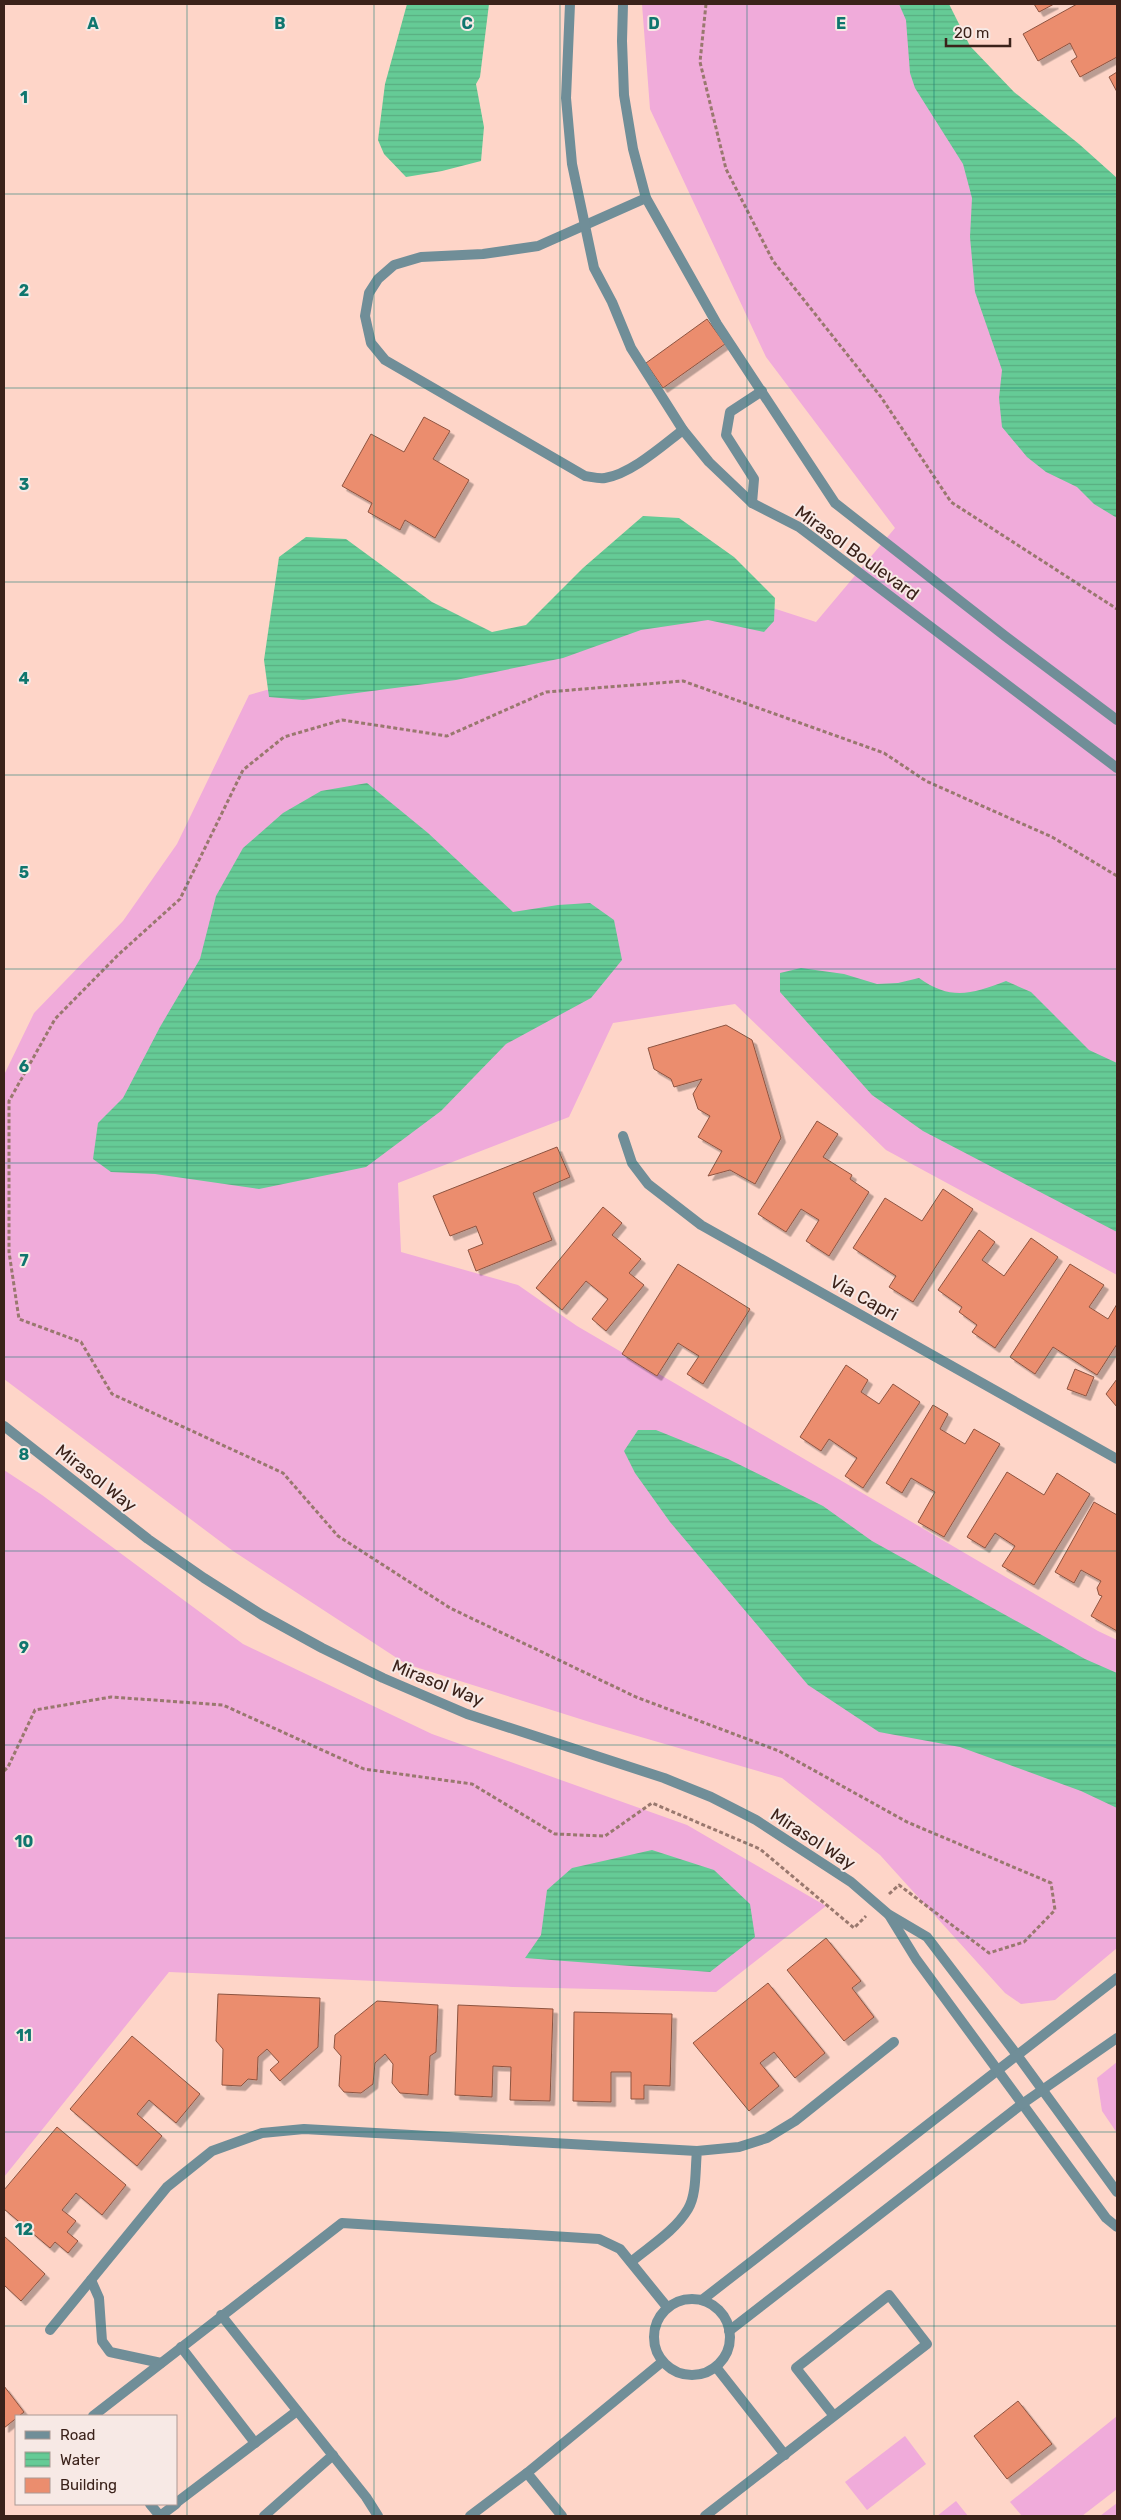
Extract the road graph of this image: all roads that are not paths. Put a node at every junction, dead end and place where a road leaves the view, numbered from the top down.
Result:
1 (570, 4) edge
2 (623, 4) edge
3 (646, 198) junction
4 (584, 224) junction
5 (762, 392) junction
6 (683, 430) junction
7 (752, 503) junction
8 (1117, 720) edge
9 (1117, 768) edge
10 (623, 1136) dead end
11 (4, 1426) edge
12 (1117, 1458) edge
13 (888, 1914) junction
14 (1117, 1978) edge
15 (1117, 2038) edge
16 (894, 2042) dead end
17 (1018, 2054) junction
18 (998, 2070) junction
19 (1043, 2090) junction
20 (1022, 2104) junction
21 (697, 2151) junction
22 (1117, 2192) edge
23 (1117, 2227) edge
24 (631, 2262) junction
25 (91, 2280) junction
26 (702, 2300) junction
27 (667, 2307) junction
28 (221, 2315) junction
29 (50, 2330) dead end
30 (729, 2331) junction
31 (181, 2347) junction
32 (662, 2362) junction
33 (161, 2363) junction
34 (716, 2367) junction
35 (297, 2411) junction
36 (94, 2415) edge
37 (834, 2416) junction
38 (255, 2443) junction
39 (785, 2455) junction
40 (333, 2456) junction
41 (526, 2473) junction
42 (178, 2502) edge
43 (151, 2505) edge
44 (175, 2505) edge
45 (264, 2516) edge
46 (378, 2516) edge
47 (470, 2516) edge
48 (562, 2516) edge
49 (705, 2516) edge

1 - 4 street, Mirasol Boulevard
2 - 3 street, Mirasol Boulevard
3 - 4 street
3 - 5 street, Mirasol Boulevard
4 - 6 street, Mirasol Boulevard
4 - 6 street
5 - 7 street
5 - 8 street, Mirasol Boulevard
6 - 7 street, Mirasol Boulevard
7 - 9 street, Mirasol Boulevard
10 - 12 street, Via Capri
11 - 13 street, Mirasol Way
13 - 17 street, Mirasol Way
13 - 18 street, Mirasol Way
14 - 17 street
15 - 19 street
16 - 21 street
17 - 18 street
17 - 19 street, Mirasol Way
18 - 20 street, Mirasol Way
18 - 26 street
19 - 20 street
19 - 22 street, Mirasol Way
20 - 23 street, Mirasol Way
20 - 30 street
21 - 24 street
21 - 25 street
24 - 27 street
24 - 28 street
25 - 29 street
25 - 33 street
26 - 27 street
26 - 30 street
27 - 32 street
28 - 31 street
28 - 35 street
30 - 34 street
31 - 33 street
31 - 38 street
32 - 34 street
32 - 41 street
33 - 36 street
34 - 39 street
35 - 38 street
35 - 40 street
37 - 37 street
37 - 39 street
38 - 42 street
39 - 49 street
40 - 45 street
40 - 46 street
41 - 47 street
41 - 48 street
43 - 44 street

